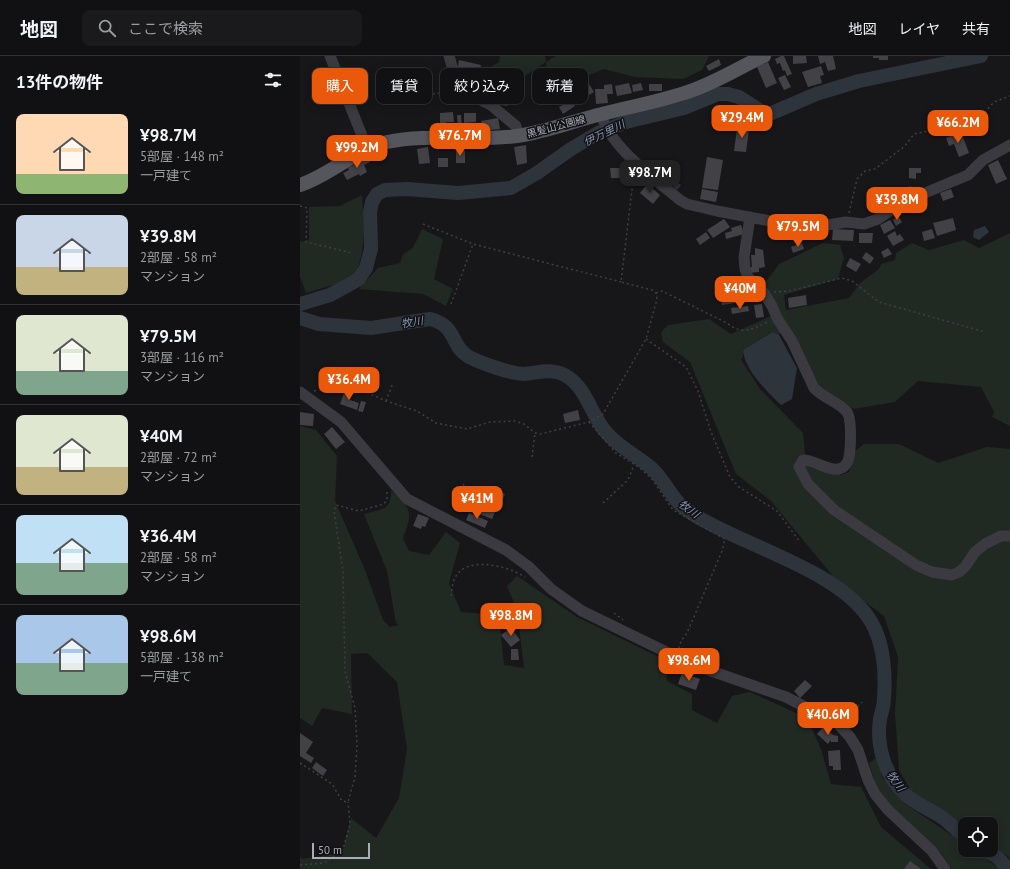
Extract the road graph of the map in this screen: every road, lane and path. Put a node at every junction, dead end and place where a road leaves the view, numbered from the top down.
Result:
1 (330, 56) edge
2 (449, 56) edge
3 (764, 56) edge
4 (453, 68) edge
5 (1010, 96) edge
6 (489, 104) edge
7 (603, 120) junction
8 (518, 136) junction
9 (1010, 145) edge
10 (368, 148) junction
11 (637, 165) junction
12 (300, 185) edge
13 (300, 206) edge
14 (750, 217) junction
15 (846, 222) junction
16 (423, 224) dead end
17 (474, 244) junction
18 (352, 253) dead end
19 (621, 282) junction
20 (656, 293) junction
21 (764, 293) junction
22 (451, 304) dead end
23 (777, 318) junction
24 (985, 332) dead end
25 (646, 339) junction
26 (393, 383) dead end
27 (301, 393) edge
28 (386, 401) junction
29 (588, 422) junction
30 (535, 433) junction
31 (532, 457) dead end
32 (634, 465) junction
33 (389, 480) junction
34 (463, 484) dead end
35 (603, 503) dead end
36 (466, 508) dead end
37 (1010, 536) edge
38 (800, 542) dead end
39 (527, 578) dead end
40 (451, 596) dead end
41 (676, 657) junction
42 (862, 702) dead end
43 (842, 716) dead end
44 (300, 763) edge
45 (348, 802) junction
46 (300, 865) edge
47 (945, 869) edge

1 - 10 street
2 - 4 street
3 - 7 main road, 黒髪山公園線
5 - 15 path
6 - 8 street
7 - 8 main road, 黒髪山公園線
7 - 11 street
8 - 10 main road, 黒髪山公園線
9 - 15 street
10 - 12 main road, 黒髪山公園線
11 - 14 street
11 - 19 path
13 - 18 path
14 - 15 street
14 - 21 street
16 - 17 path
17 - 19 path
17 - 22 path
19 - 20 path
20 - 23 path
20 - 25 path
21 - 23 street
21 - 24 path
23 - 37 street
25 - 29 path
25 - 38 path
26 - 28 path
27 - 28 path
27 - 33 street
28 - 30 path
29 - 30 path
29 - 32 path
30 - 31 path
32 - 35 path
32 - 41 path
33 - 41 street
33 - 45 path
34 - 36 path
39 - 40 path
41 - 47 street
42 - 43 path
44 - 45 path
45 - 46 path

